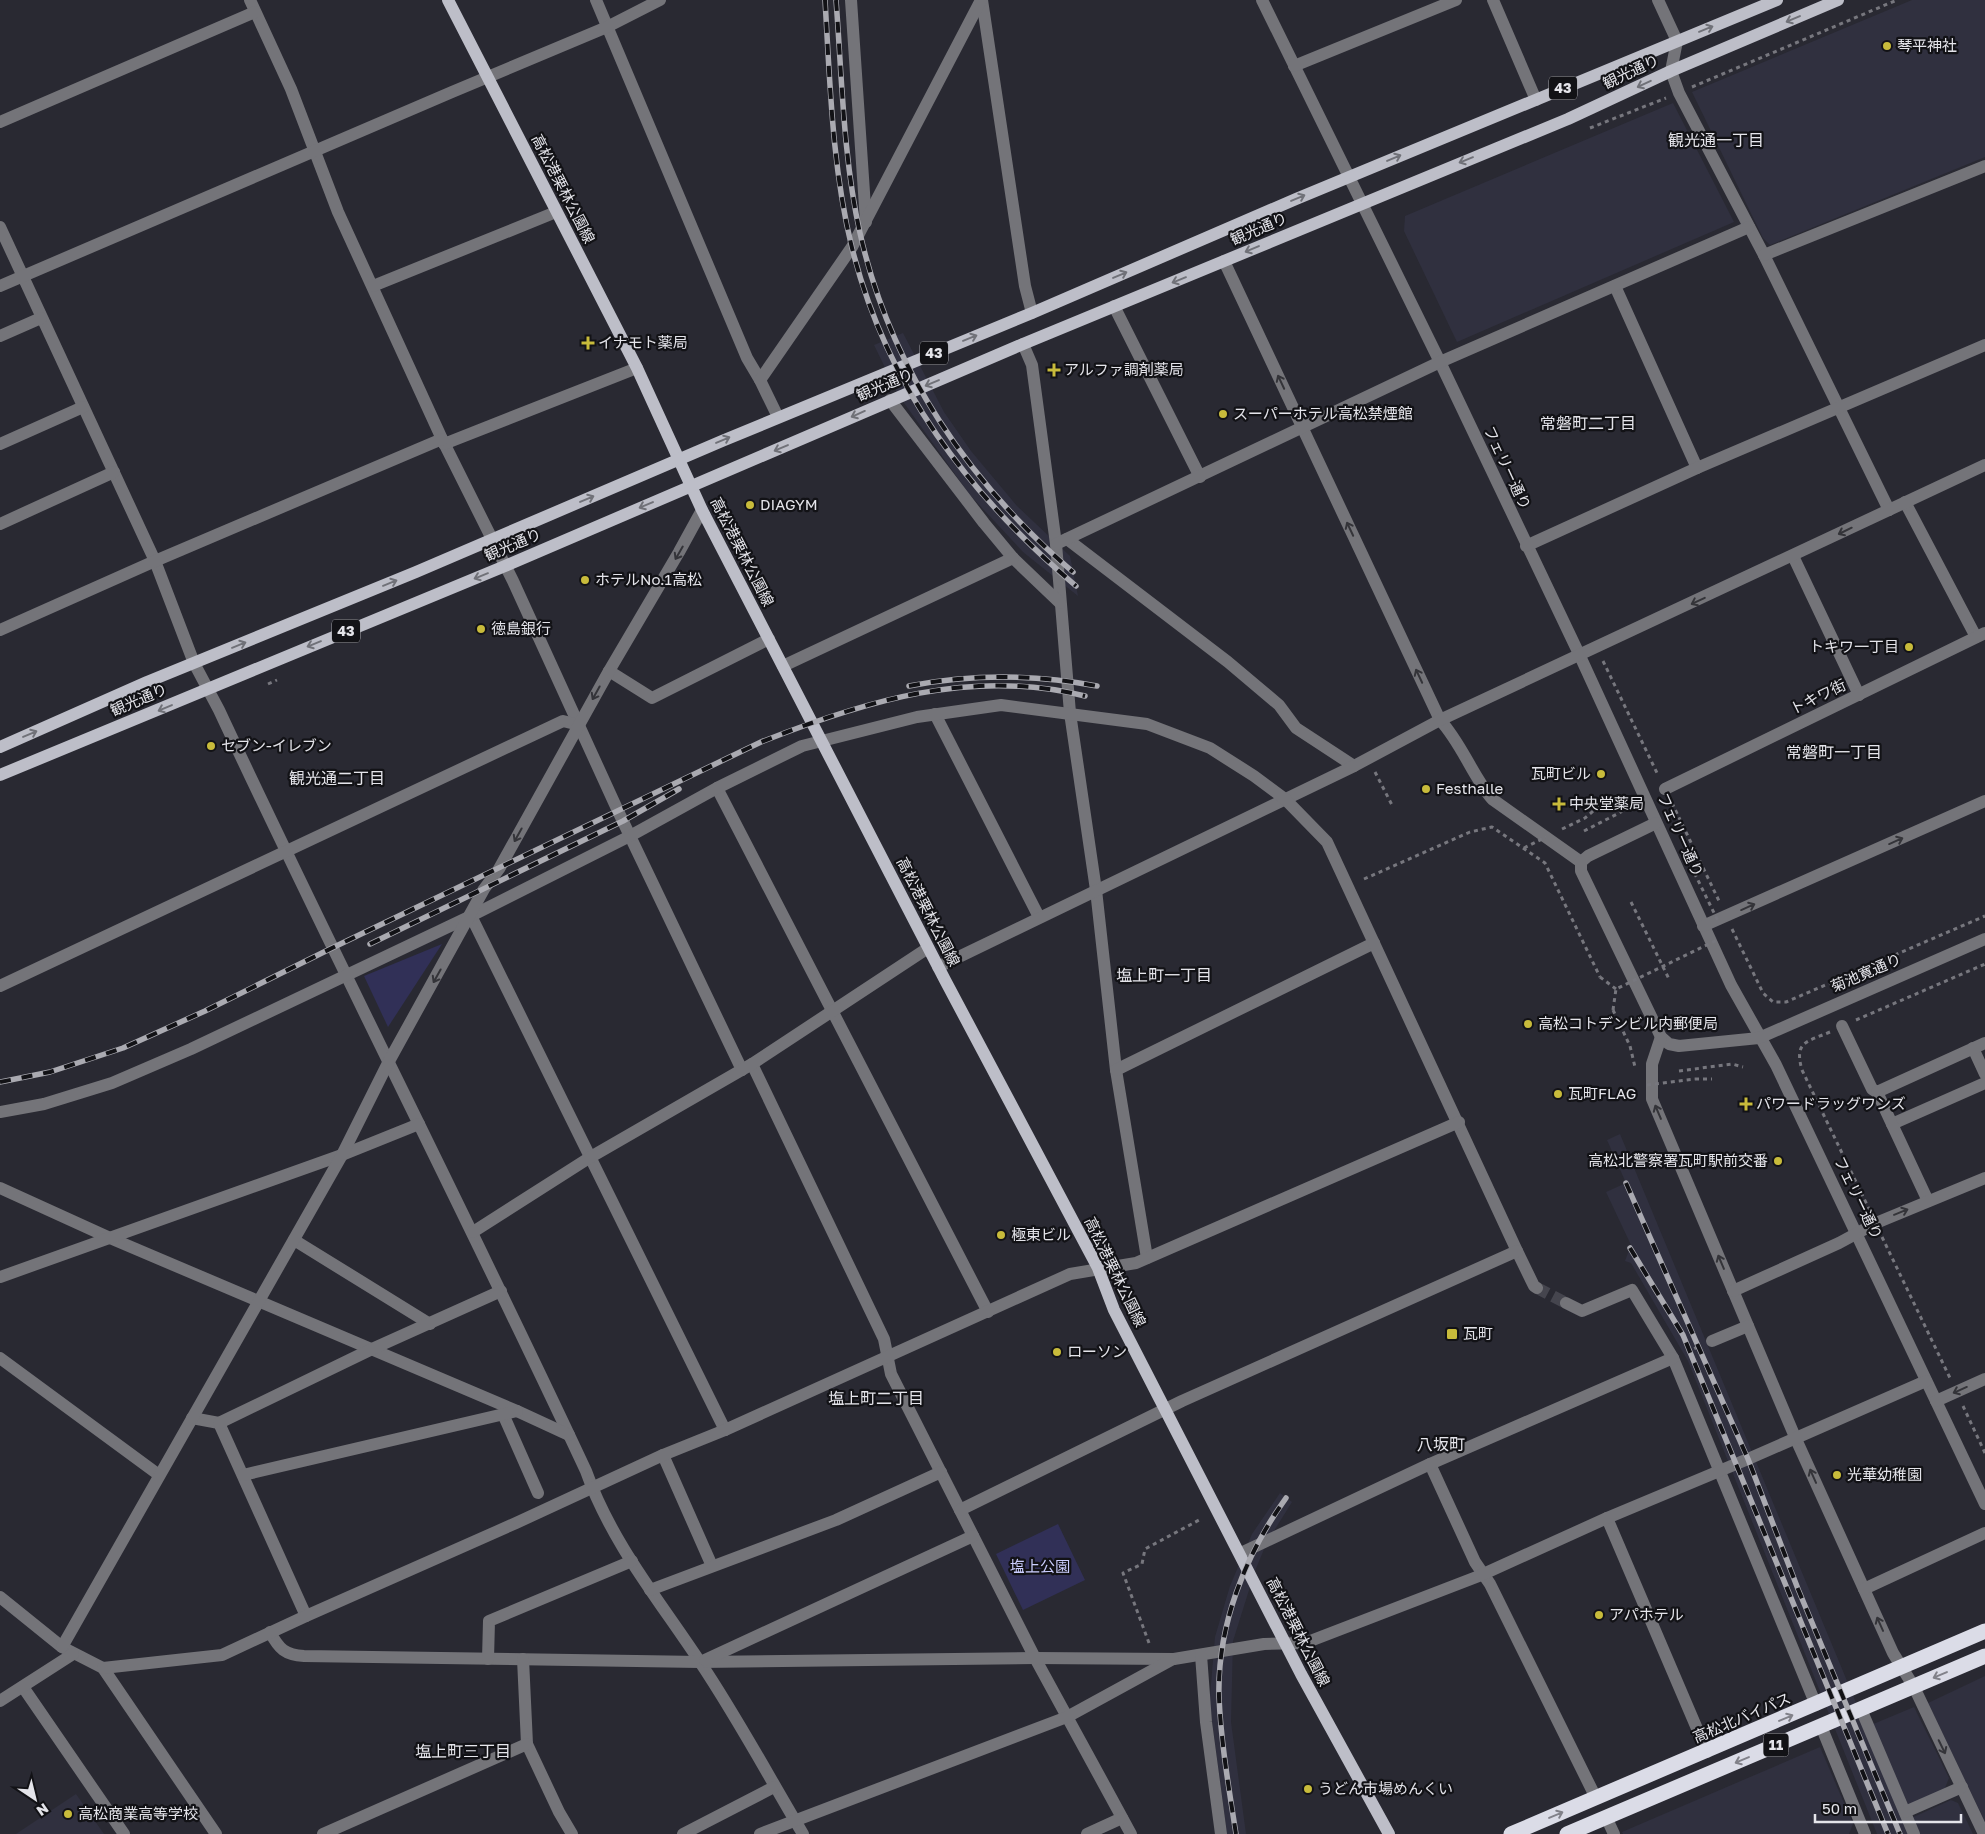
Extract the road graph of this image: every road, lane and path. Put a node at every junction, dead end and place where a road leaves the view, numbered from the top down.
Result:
1 (250, 0) edge
2 (448, 0) edge
3 (596, 0) edge
4 (660, 0) edge
5 (851, 0) edge
6 (981, 0) edge
7 (1262, 0) edge
8 (1456, 0) edge
9 (1493, 0) edge
10 (1658, 0) edge
11 (1777, 0) edge
12 (1838, 0) edge
13 (255, 12) junction
14 (607, 27) junction
15 (1677, 41) junction
16 (1294, 66) junction
17 (1671, 71) junction
18 (488, 78) junction
19 (1536, 100) junction
20 (0, 122) edge
21 (316, 151) junction
22 (1985, 166) edge
23 (1349, 177) junction
24 (1362, 203) junction
25 (556, 212) junction
26 (866, 222) junction
27 (0, 227) edge
28 (1749, 227) junction
29 (1764, 255) junction
30 (1224, 261) junction
31 (23, 277) junction
32 (0, 286) edge
33 (373, 286) junction
34 (1615, 286) junction
35 (1114, 306) junction
36 (1032, 312) junction
37 (41, 318) junction
38 (0, 336) edge
39 (1023, 344) junction
40 (1985, 345) edge
41 (1440, 362) junction
42 (637, 368) junction
43 (760, 380) junction
44 (890, 400) junction
45 (83, 408) junction
46 (1837, 408) junction
47 (778, 418) junction
48 (1303, 429) junction
49 (443, 442) junction
50 (0, 444) edge
51 (679, 460) junction
52 (1985, 465) edge
53 (1698, 468) junction
54 (114, 472) junction
55 (1200, 477) junction
56 (691, 486) junction
57 (1905, 502) junction
58 (702, 510) junction
59 (1889, 510) junction
60 (0, 524) edge
61 (1067, 539) junction
62 (491, 540) junction
63 (1056, 544) junction
64 (1526, 546) junction
65 (1793, 556) junction
66 (1014, 558) junction
67 (155, 561) junction
68 (505, 566) junction
69 (1060, 603) junction
70 (0, 630) edge
71 (1981, 635) edge
72 (769, 639) junction
73 (1580, 656) junction
74 (194, 663) junction
75 (783, 666) junction
76 (609, 670) junction
77 (207, 688) junction
78 (1859, 695) junction
79 (1070, 713) junction
80 (935, 714) junction
81 (1440, 720) junction
82 (579, 725) junction
83 (822, 742) junction
84 (0, 747) edge
85 (1354, 766) junction
86 (0, 775) edge
87 (1370, 775) dead end
88 (717, 788) junction
89 (1665, 788) joint
90 (1625, 798) dead end
91 (1285, 799) junction
92 (1604, 801) dead end
93 (1985, 801) edge
94 (1393, 807) dead end
95 (1656, 823) junction
96 (1584, 831) dead end
97 (630, 836) junction
98 (1524, 848) junction
99 (285, 850) junction
100 (1581, 862) junction
101 (1700, 862) junction
102 (1364, 879) dead end
103 (1096, 890) junction
104 (1631, 902) dead end
105 (470, 916) junction
106 (1985, 916) edge
107 (1039, 917) junction
108 (1722, 919) junction
109 (1703, 926) junction
110 (1985, 939) edge
111 (1717, 940) dead end
112 (1374, 943) junction
113 (928, 948) junction
114 (1985, 964) edge
115 (1663, 966) junction
116 (938, 967) junction
117 (346, 974) junction
118 (1669, 979) dead end
119 (0, 986) edge
120 (1616, 989) junction
121 (1763, 993) junction
122 (1754, 994) dead end
123 (834, 1011) junction
124 (1842, 1026) junction
125 (1661, 1037) junction
126 (1759, 1038) junction
127 (1979, 1046) edge
128 (388, 1063) junction
129 (747, 1067) junction
130 (1743, 1067) dead end
131 (1116, 1070) junction
132 (1636, 1070) dead end
133 (1679, 1070) dead end
134 (1985, 1074) edge
135 (1712, 1079) dead end
136 (1985, 1083) edge
137 (1640, 1087) dead end
138 (1877, 1092) junction
139 (0, 1112) edge
140 (1458, 1122) junction
141 (419, 1124) junction
142 (1892, 1124) junction
143 (342, 1155) junction
144 (589, 1158) junction
145 (1985, 1178) edge
146 (1, 1189) edge
147 (1928, 1201) junction
148 (1876, 1223) junction
149 (473, 1232) junction
150 (1857, 1232) junction
151 (110, 1238) junction
152 (294, 1240) junction
153 (1517, 1251) junction
154 (1147, 1258) junction
155 (1098, 1268) junction
156 (0, 1277) edge
157 (1537, 1288) tunnel mouth
158 (501, 1291) junction
159 (1734, 1291) junction
160 (258, 1301) junction
161 (1566, 1303) tunnel mouth
162 (988, 1312) junction
163 (430, 1324) junction
164 (1748, 1326) junction
165 (1712, 1341) joint
166 (372, 1349) junction
167 (889, 1357) junction
168 (0, 1358) edge
169 (1673, 1358) junction
170 (1985, 1379) edge
171 (1926, 1380) junction
172 (1956, 1392) junction
173 (1936, 1401) junction
174 (1165, 1410) junction
175 (517, 1411) junction
176 (503, 1414) junction
177 (192, 1418) junction
178 (218, 1423) junction
179 (725, 1430) junction
180 (569, 1436) junction
181 (1795, 1437) junction
182 (1985, 1453) edge
183 (663, 1455) junction
184 (1430, 1464) junction
185 (1720, 1470) junction
186 (941, 1472) junction
187 (159, 1475) junction
188 (244, 1475) junction
189 (592, 1488) junction
190 (538, 1493) dead end
191 (1985, 1504) edge
192 (960, 1510) junction
193 (1607, 1518) junction
194 (1201, 1519) dead end
195 (1985, 1533) edge
196 (973, 1536) junction
197 (1241, 1553) junction
198 (632, 1561) junction
199 (712, 1566) junction
200 (1482, 1574) junction
201 (1864, 1589) junction
202 (650, 1590) junction
203 (0, 1597) edge
204 (306, 1616) junction
205 (1985, 1631) edge
206 (270, 1632) junction
207 (1286, 1644) junction
208 (67, 1651) junction
209 (1201, 1655) junction
210 (1985, 1656) edge
211 (1034, 1658) junction
212 (1154, 1658) junction
213 (488, 1659) junction
214 (1174, 1659) junction
215 (523, 1660) junction
216 (700, 1662) junction
217 (103, 1668) junction
218 (1901, 1668) junction
219 (23, 1687) junction
220 (1914, 1687) junction
221 (0, 1701) edge
222 (1816, 1705) junction
223 (1861, 1709) junction
224 (1067, 1717) junction
225 (1821, 1726) junction
226 (528, 1744) junction
227 (1706, 1752) junction
228 (774, 1787) junction
229 (1962, 1787) junction
230 (1596, 1798) junction
231 (1905, 1812) junction
232 (1122, 1818) junction
233 (1607, 1819) junction
234 (795, 1821) junction
235 (124, 1834) edge
236 (216, 1834) edge
237 (323, 1834) edge
238 (572, 1834) edge
239 (683, 1834) edge
240 (760, 1834) edge
241 (803, 1834) edge
242 (1087, 1834) edge
243 (1131, 1834) edge
244 (1221, 1834) edge
245 (1389, 1834) edge
246 (1511, 1834) edge
247 (1567, 1834) edge
248 (1614, 1834) edge
249 (1864, 1834) edge
250 (1914, 1834) edge
251 (1984, 1834) edge

1 - 13 street
2 - 18 main road, 高松港栗林公園線
3 - 14 street
4 - 14 street
5 - 26 street
6 - 26 street
6 - 36 street
7 - 16 street, フェリー通り
8 - 16 street
9 - 19 street
10 - 15 street
15 -> 11 main road, 観光通り / 43
12 -> 17 main road, 観光通り / 43
13 - 20 street
13 - 21 street
14 - 18 street
14 - 43 street
15 - 17 street
15 - 19 main road, 観光通り / 43
16 - 23 street, フェリー通り
17 -> 24 main road, 観光通り / 43
17 - 28 street
18 - 21 street
18 - 25 main road, 高松港栗林公園線
23 -> 19 main road, 観光通り / 43
21 - 31 street
21 - 33 street
22 - 29 street
23 - 24 street, フェリー通り
36 -> 23 main road, 観光通り / 43
24 -> 30 main road, 観光通り / 43
24 - 41 street, フェリー通り
25 - 33 street
25 - 42 main road, 高松港栗林公園線
26 - 43 street
27 - 31 street
28 - 29 street
28 - 34 street
29 - 46 street
30 -> 35 main road, 観光通り / 43
48 -> 30 street
31 - 32 street
31 - 37 street
33 - 49 street
34 - 41 street
34 - 53 street
35 - 39 main road, 観光通り / 43
35 - 55 street
47 -> 36 main road, 観光通り / 43
37 - 38 street
37 - 45 street
39 -> 44 main road, 観光通り / 43
39 - 63 street
40 - 46 street
41 - 48 street
41 - 64 street, フェリー通り
42 - 49 street
42 - 51 main road, 高松港栗林公園線
43 - 47 street
44 -> 56 main road, 観光通り / 43
44 - 66 street
45 - 50 street
45 - 54 street
46 - 53 street
46 - 59 street
51 -> 47 main road, 観光通り / 43
48 - 55 street
81 -> 48 street
49 - 62 street
49 - 67 street
51 - 56 main road, 高松港栗林公園線
62 -> 51 main road, 観光通り / 43
52 - 57 street
53 - 64 street
54 - 60 street
54 - 67 street
55 - 61 street
56 - 58 main road, 高松港栗林公園線
56 -> 68 main road, 観光通り / 43
57 - 59 street
57 - 71 street
58 - 72 main road, 高松港栗林公園線
58 -> 76 street
59 -> 65 street
61 - 63 street
61 - 85 street
62 - 68 street
74 -> 62 main road, 観光通り / 43
63 - 69 street
64 - 73 street, フェリー通り
65 -> 73 street
65 - 78 street
66 - 69 street
66 - 75 street
67 - 70 street
67 - 74 street
68 -> 77 main road, 観光通り / 43
68 - 82 street
69 - 79 street
71 - 78 street, トキワ街
72 - 75 main road, 高松港栗林公園線
72 - 76 street
73 - 81 street
73 - 95 street, フェリー通り
74 - 77 street
84 -> 74 main road, 観光通り / 43
75 - 83 main road, 高松港栗林公園線
76 -> 82 street
77 -> 86 main road, 観光通り / 43
77 - 99 street
78 - 89 street, トキワ街
79 - 80 street
79 - 91 street
79 - 103 street
80 - 83 street
80 - 107 street
81 - 85 street
81 - 100 street
82 - 97 street
82 - 99 street
82 -> 105 street
83 - 88 street
83 - 113 main road, 高松港栗林公園線
85 - 91 street
87 - 94 path
88 - 97 street
88 - 123 street
89 - 101 path
90 - 96 path
91 - 103 street
91 - 112 street
92 - 98 path, bridge
108 -> 93 street
95 - 100 street
95 - 109 street, フェリー通り
97 - 105 street
97 - 129 street
98 - 102 path, bridge
98 - 120 path, bridge
99 - 117 street
99 - 119 street
100 - 125 street
101 - 108 path
101 - 108 path, bridge
103 - 107 street
103 - 131 street
104 - 115 path
105 - 117 street
105 -> 128 street
105 - 144 street
106 - 121 path
107 - 116 street
108 - 109 street
108 - 121 path
109 - 126 street, フェリー通り
110 - 126 street, 菊池寛通り
111 - 115 path, bridge
112 - 131 street
112 - 140 street
113 - 116 main road, 高松港栗林公園線
113 - 123 street
114 - 124 path
115 - 118 path
115 - 120 path, bridge
116 - 155 main road, 高松港栗林公園線
117 - 128 street
117 - 139 street
120 - 132 path, bridge
121 - 122 path
123 - 129 street
123 - 162 street
124 - 138 street
124 - 148 path
125 - 126 street, 菊池寛通り
159 -> 125 street
126 - 150 street, フェリー通り
127 - 134 street
127 - 138 street
128 - 141 street
128 - 143 street
129 - 144 street
129 - 167 street
130 - 133 path
131 - 154 street
135 - 137 path, bridge
136 - 142 street
138 - 142 street
140 - 153 street
140 - 154 street
141 - 143 street
141 - 149 street
142 - 147 street
143 - 151 street
143 - 152 street
144 - 149 street
144 - 179 street
145 - 147 street
146 - 151 street
148 -> 147 street
148 - 150 street
148 - 172 path
149 - 158 street
150 - 159 street
150 - 171 street, フェリー通り
151 - 156 street
151 - 160 street
152 - 160 street
152 - 163 street
153 - 157 street
153 - 174 street
154 - 155 street
155 - 162 street
155 - 174 main road, 高松港栗林公園線
158 - 163 street
158 - 180 street
159 - 164 street
160 - 166 street
160 - 177 street
161 - 169 street
162 - 167 street
163 - 166 street
164 - 165 street
164 - 181 street
165 - 169 path
166 - 175 street
166 - 178 street
167 - 179 street
167 - 186 street
168 - 187 street
169 - 184 street
169 - 185 street
170 -> 172 street
171 - 173 street, フェリー通り
171 - 181 street
172 - 173 street
172 - 182 path
173 - 191 street, フェリー通り
174 - 192 street
174 - 197 main road, 高松港栗林公園線
175 - 176 street
175 - 180 street
176 - 188 street
176 - 190 street
177 - 178 street
177 - 187 street
178 - 188 street
179 - 183 street
180 - 189 street
181 - 185 street
201 -> 181 street
183 - 189 street
183 - 199 street
184 - 197 street
184 - 200 street
185 - 193 street
185 - 222 street
186 - 192 street
186 - 199 street
187 - 208 street
188 - 204 street
189 - 198 street
189 - 204 street
192 - 196 street
193 - 200 street
193 - 227 street
194 - 212 path
195 - 201 street
196 - 211 street
196 - 216 street
197 - 207 main road, 高松港栗林公園線
198 - 202 street
198 - 213 street
199 - 202 street
200 - 207 street
200 - 230 street
218 -> 201 street
202 - 216 street
203 - 208 street
204 - 206 street
205 - 218 highway, 高松北バイパス / 11
206 - 213 street
206 - 217 street
207 - 209 street
207 - 245 main road, 高松港栗林公園線
208 - 217 street
208 - 219 street
209 - 214 street
209 - 244 street
210 -> 220 highway, 11
211 - 212 street
211 - 216 street
211 - 224 street
212 - 214 street
213 - 215 street
214 - 224 street
215 - 216 street
215 - 226 street
216 - 228 street
217 - 236 street
218 - 220 street
218 - 222 highway, 高松北バイパス / 11
219 - 221 street
219 - 235 street
220 - 223 highway, 11
220 -> 229 street
227 -> 222 highway, 高松北バイパス / 11
223 - 225 highway, 11
223 - 231 street
224 - 232 street
224 - 234 street
225 -> 233 highway, 11
225 - 249 street
226 - 237 street
226 - 238 street
227 - 230 highway, 高松北バイパス / 11
228 - 234 street
228 - 239 street
229 - 231 street
229 - 251 street
246 -> 230 highway, 高松北バイパス / 11
231 - 250 street
232 - 242 street
232 - 243 street
233 - 247 highway, 11
233 - 248 street
234 - 240 street
234 - 241 street

